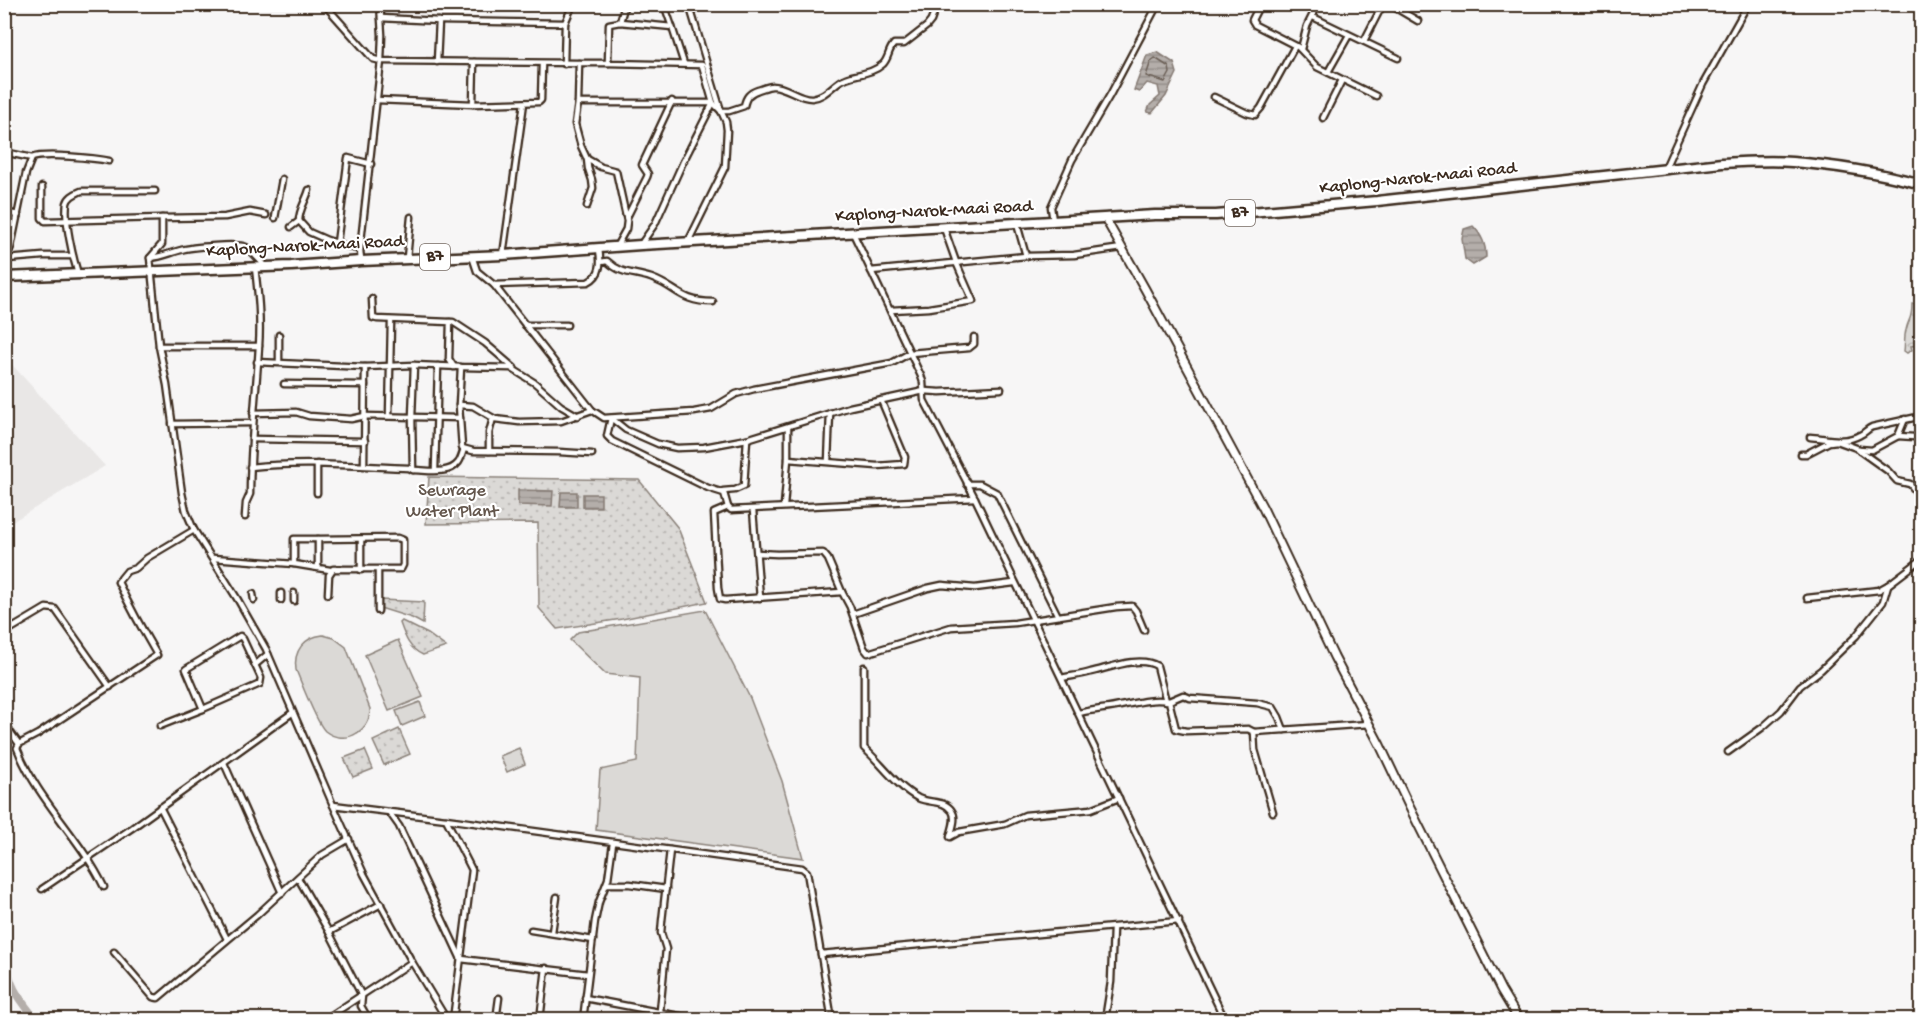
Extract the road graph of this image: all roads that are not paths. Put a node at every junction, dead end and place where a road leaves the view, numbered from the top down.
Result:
1 (324, 4) edge
2 (380, 4) edge
3 (573, 4) edge
4 (625, 4) edge
5 (664, 4) edge
6 (689, 4) edge
7 (937, 4) edge
8 (1158, 4) edge
9 (1260, 4) edge
10 (1303, 4) edge
11 (1318, 4) edge
12 (1383, 4) edge
13 (1389, 4) edge
14 (1748, 4) edge
15 (1314, 14) junction
16 (381, 18) junction
17 (439, 21) junction
18 (1418, 21) dead end
19 (620, 22) junction
20 (565, 23) junction
21 (672, 27) junction
22 (1349, 34) junction
23 (1364, 41) junction
24 (1295, 46) junction
25 (1301, 49) junction
26 (1398, 58) dead end
27 (381, 62) junction
28 (437, 62) junction
29 (474, 62) junction
30 (579, 63) junction
31 (608, 63) junction
32 (542, 64) junction
33 (564, 64) junction
34 (684, 64) junction
35 (1328, 72) junction
36 (1342, 80) junction
37 (1376, 96) dead end
38 (1214, 97) dead end
39 (377, 100) junction
40 (672, 101) junction
41 (578, 102) junction
42 (524, 103) junction
43 (713, 103) junction
44 (473, 104) junction
45 (721, 111) junction
46 (1323, 118) dead end
47 (4, 152) edge
48 (32, 158) junction
49 (587, 159) junction
50 (109, 161) dead end
51 (370, 164) junction
52 (1665, 168) junction
53 (1863, 170) junction
54 (282, 179) dead end
55 (1922, 184) edge
56 (42, 187) dead end
57 (1922, 189) edge
58 (309, 190) dead end
59 (155, 191) dead end
60 (587, 206) dead end
61 (4, 212) edge
62 (18, 215) junction
63 (266, 215) dead end
64 (411, 217) dead end
65 (627, 217) junction
66 (162, 218) junction
67 (275, 218) dead end
68 (1106, 218) junction
69 (68, 220) junction
70 (299, 220) junction
71 (1053, 221) junction
72 (1017, 224) junction
73 (291, 227) dead end
74 (944, 228) junction
75 (853, 233) junction
76 (688, 242) junction
77 (337, 243) junction
78 (641, 245) junction
79 (11, 247) junction
80 (4, 248) edge
81 (616, 248) junction
82 (1122, 248) junction
83 (599, 249) junction
84 (360, 250) junction
85 (503, 255) junction
86 (72, 256) junction
87 (472, 256) junction
88 (1026, 256) junction
89 (150, 258) junction
90 (407, 258) junction
91 (6, 261) edge
92 (361, 261) junction
93 (601, 262) junction
94 (956, 262) junction
95 (255, 267) junction
96 (267, 267) junction
97 (152, 271) junction
98 (871, 271) junction
99 (78, 274) junction
100 (4, 277) edge
101 (494, 285) junction
102 (372, 299) dead end
103 (713, 302) dead end
104 (891, 310) junction
105 (391, 321) junction
106 (450, 322) junction
107 (525, 325) junction
108 (567, 325) dead end
109 (279, 335) dead end
110 (974, 337) dead end
111 (259, 345) junction
112 (159, 346) junction
113 (910, 353) junction
114 (257, 362) junction
115 (279, 362) junction
116 (414, 364) junction
117 (389, 365) junction
118 (365, 366) junction
119 (438, 366) junction
120 (454, 367) junction
121 (461, 368) junction
122 (516, 369) junction
123 (284, 384) dead end
124 (365, 385) junction
125 (1001, 389) dead end
126 (924, 391) junction
127 (881, 400) junction
128 (459, 405) junction
129 (592, 410) junction
130 (253, 413) junction
131 (830, 413) junction
132 (365, 416) junction
133 (389, 416) junction
134 (578, 416) junction
135 (1922, 416) edge
136 (412, 417) junction
137 (435, 418) junction
138 (460, 418) junction
139 (493, 418) junction
140 (611, 418) junction
141 (1905, 419) junction
142 (252, 423) junction
143 (172, 424) junction
144 (788, 427) junction
145 (1898, 436) junction
146 (1810, 437) dead end
147 (1914, 437) dead end
148 (747, 439) junction
149 (252, 440) junction
150 (365, 441) junction
151 (1837, 441) junction
152 (1859, 448) junction
153 (464, 449) junction
154 (489, 451) junction
155 (592, 454) dead end
156 (1801, 454) dead end
157 (788, 459) junction
158 (828, 461) junction
159 (316, 464) junction
160 (364, 465) junction
161 (250, 467) junction
162 (413, 470) junction
163 (435, 470) junction
164 (967, 484) junction
165 (722, 491) junction
166 (317, 493) dead end
167 (975, 498) junction
168 (1922, 499) edge
169 (784, 506) junction
170 (728, 507) junction
171 (753, 510) junction
172 (245, 517) dead end
173 (194, 530) junction
174 (318, 538) junction
175 (361, 539) junction
176 (757, 553) junction
177 (212, 558) junction
178 (1922, 559) edge
179 (294, 564) junction
180 (318, 567) junction
181 (330, 570) junction
182 (362, 570) junction
183 (378, 570) junction
184 (1014, 583) junction
185 (1888, 585) junction
186 (842, 592) junction
187 (281, 593) dead end
188 (294, 593) dead end
189 (328, 594) dead end
190 (760, 598) junction
191 (1807, 598) dead end
192 (281, 600) dead end
193 (294, 601) dead end
194 (378, 611) dead end
195 (853, 615) junction
196 (1058, 616) junction
197 (1034, 621) junction
198 (1144, 630) dead end
199 (4, 633) edge
200 (268, 654) junction
201 (255, 665) junction
202 (864, 667) dead end
203 (1062, 678) junction
204 (110, 687) junction
205 (1167, 701) junction
206 (203, 709) junction
207 (292, 713) junction
208 (1078, 713) junction
209 (4, 723) edge
210 (1369, 724) junction
211 (160, 726) dead end
212 (1284, 730) junction
213 (1254, 732) junction
214 (19, 744) junction
215 (1728, 752) dead end
216 (224, 763) junction
217 (1119, 798) junction
218 (333, 806) junction
219 (160, 807) junction
220 (389, 812) junction
221 (1273, 812) dead end
222 (446, 819) junction
223 (349, 839) junction
224 (613, 843) junction
225 (670, 850) junction
226 (88, 857) junction
227 (298, 878) junction
228 (607, 884) junction
229 (104, 887) dead end
230 (42, 889) dead end
231 (666, 889) junction
232 (282, 893) junction
233 (557, 897) dead end
234 (381, 904) junction
235 (1179, 921) junction
236 (1113, 928) junction
237 (531, 930) dead end
238 (329, 932) junction
239 (552, 932) junction
240 (226, 939) junction
241 (593, 940) junction
242 (114, 952) dead end
243 (820, 954) junction
244 (462, 959) junction
245 (412, 962) junction
246 (546, 968) junction
247 (588, 974) junction
248 (362, 996) junction
249 (499, 998) dead end
250 (585, 998) junction
251 (660, 1011) junction
252 (324, 1020) edge
253 (369, 1020) edge
254 (447, 1020) edge
255 (453, 1020) edge
256 (496, 1020) edge
257 (540, 1020) edge
258 (583, 1020) edge
259 (700, 1020) edge
260 (832, 1020) edge
261 (1105, 1020) edge
262 (1225, 1020) edge
263 (1519, 1020) edge

1 - 27 street
2 - 16 street
3 - 20 street
4 - 19 street
5 - 21 street
6 - 45 street
7 - 45 street
8 - 71 street
9 - 24 street
10 - 15 street
11 - 15 street
12 - 23 street
13 - 18 street
14 - 52 street
15 - 22 street
15 - 25 street
16 - 17 street
16 - 27 street
17 - 20 street
17 - 28 street
19 - 21 street
19 - 31 street
20 - 33 street
21 - 34 street
22 - 23 street
22 - 35 street
23 - 26 street
24 - 25 street
24 - 38 street
25 - 35 street
27 - 28 street
27 - 39 street
28 - 29 street
29 - 32 street
29 - 44 street
30 - 31 street
30 - 33 street
30 - 41 street
31 - 34 street
32 - 33 street
32 - 42 street
34 - 43 street
35 - 36 street
36 - 37 street
36 - 46 street
39 - 44 street
39 - 51 street
40 - 41 street
40 - 43 street
40 - 65 street
41 - 49 street
42 - 44 street
42 - 85 street
43 - 45 street
43 - 78 street
45 - 76 street
47 - 48 street
48 - 50 street
48 - 62 street
49 - 60 street
49 - 65 street
51 - 77 street
51 - 84 street
52 - 53 highway, Kaplong-Narok-Maai Road / B7
52 - 68 highway, Kaplong-Narok-Maai Road / B7
53 - 55 highway, Kaplong-Narok-Maai Road / B7
53 - 57 highway, Kaplong-Narok-Maai Road / B7
54 - 67 street
56 - 69 street
58 - 70 street
59 - 69 street
61 - 62 street
62 - 79 street
63 - 66 street
64 - 90 street
65 - 81 street
66 - 69 street
66 - 89 street
68 - 71 highway, Kaplong-Narok-Maai Road / B7
68 - 82 street
69 - 86 street
70 - 73 street
70 - 77 street
71 - 72 highway, Kaplong-Narok-Maai Road / B7
72 - 74 highway, Kaplong-Narok-Maai Road / B7
72 - 88 street
74 - 75 highway, Kaplong-Narok-Maai Road / B7
74 - 94 street
75 - 76 highway, Kaplong-Narok-Maai Road / B7
75 - 98 street
76 - 78 highway, Kaplong-Narok-Maai Road / B7
77 - 84 street
78 - 81 highway, Kaplong-Narok-Maai Road / B7
79 - 80 street
79 - 91 street
81 - 83 highway, Kaplong-Narok-Maai Road / B7
82 - 88 street
82 - 210 street
83 - 85 highway, Kaplong-Narok-Maai Road / B7
83 - 93 street
84 - 92 street
85 - 87 highway, Kaplong-Narok-Maai Road / B7
86 - 91 street
86 - 99 street
87 - 90 highway, Kaplong-Narok-Maai Road / B7
87 - 101 street
88 - 94 street
89 - 96 street
89 - 97 street
90 - 92 highway, Kaplong-Narok-Maai Road / B7
92 - 96 highway, Kaplong-Narok-Maai Road / B7
93 - 101 street
93 - 103 street
94 - 98 street
94 - 104 street
95 - 96 highway, Kaplong-Narok-Maai Road / B7
95 - 97 highway, Kaplong-Narok-Maai Road / B7
95 - 111 street
97 - 99 highway, Kaplong-Narok-Maai Road / B7
97 - 112 street
98 - 104 street
99 - 100 highway, Kaplong-Narok-Maai Road / B7
101 - 107 street
102 - 105 street
104 - 113 street
105 - 106 street
105 - 117 street
106 - 120 street
106 - 122 street
107 - 108 street
107 - 129 street
109 - 115 street
110 - 113 street
111 - 112 street
111 - 114 street
112 - 143 street
113 - 126 street
113 - 140 street
114 - 115 street
114 - 130 street
115 - 118 street
116 - 117 street
116 - 119 street
116 - 136 street
117 - 118 street
117 - 133 street
118 - 124 street
119 - 120 street
119 - 137 street
120 - 121 street
121 - 122 street
121 - 128 street
122 - 134 street
123 - 124 street
124 - 132 street
125 - 126 street
126 - 127 street
126 - 164 street
127 - 131 street
127 - 158 street
128 - 138 street
128 - 139 street
129 - 134 street
129 - 140 street
130 - 132 street
130 - 142 street
131 - 144 street
131 - 158 street
132 - 133 street
132 - 150 street
133 - 136 street
134 - 139 street
135 - 141 street
136 - 137 street
136 - 162 street
137 - 138 street
137 - 163 street
138 - 153 street
139 - 154 street
140 - 148 street
140 - 165 street
141 - 145 street
141 - 151 street
142 - 143 street
142 - 149 street
143 - 173 street
144 - 148 street
144 - 157 street
145 - 147 street
145 - 152 street
146 - 151 street
148 - 165 street
149 - 150 street
149 - 161 street
150 - 160 street
151 - 152 street
151 - 156 street
152 - 168 street
153 - 154 street
153 - 163 street
154 - 155 street
157 - 158 street
157 - 169 street
159 - 160 street
159 - 161 street
159 - 166 street
160 - 162 street
161 - 172 street
162 - 163 street
164 - 167 street
164 - 196 street
165 - 170 street
167 - 169 street
167 - 184 street
169 - 171 street
170 - 171 street
170 - 190 street
171 - 176 street
173 - 177 street
173 - 204 street
174 - 175 street
174 - 179 street
174 - 180 street
175 - 182 street
175 - 183 street
176 - 186 street
176 - 190 street
177 - 179 street
177 - 200 street
178 - 185 street
179 - 180 street
180 - 181 street
181 - 182 street
181 - 189 street
182 - 183 street
183 - 194 street
184 - 195 street
184 - 197 street
185 - 191 street
185 - 215 street
186 - 190 street
186 - 195 street
187 - 192 street
188 - 193 street
195 - 197 street
196 - 197 street
196 - 198 street
197 - 203 street
199 - 204 street
200 - 201 street
200 - 207 street
201 - 206 street
201 - 206 street
202 - 217 street
203 - 205 street
203 - 208 street
204 - 214 street
205 - 208 street
205 - 212 street
205 - 213 street
206 - 211 street
207 - 216 street
207 - 218 street
208 - 217 street
209 - 214 street
210 - 212 street
210 - 263 street
212 - 213 street
213 - 221 street
214 - 226 street
216 - 219 street
216 - 232 street
217 - 235 street
218 - 220 street
218 - 223 street
219 - 226 street
219 - 240 street
220 - 222 street
220 - 244 street
222 - 224 street
222 - 244 street
223 - 227 street
223 - 234 street
224 - 225 street
224 - 228 street
225 - 231 street
225 - 243 street
226 - 229 street
226 - 230 street
227 - 232 street
227 - 238 street
228 - 231 street
228 - 241 street
231 - 251 street
232 - 240 street
233 - 239 street
234 - 238 street
234 - 245 street
235 - 236 street
235 - 262 street
236 - 243 street
236 - 261 street
237 - 239 street
238 - 248 street
239 - 241 street
240 - 242 street
241 - 247 street
243 - 260 street
244 - 246 street
244 - 255 street
245 - 248 street
245 - 254 street
246 - 247 street
246 - 257 street
247 - 250 street
248 - 252 street
248 - 253 street
249 - 256 street
250 - 251 street
250 - 258 street
251 - 259 street

